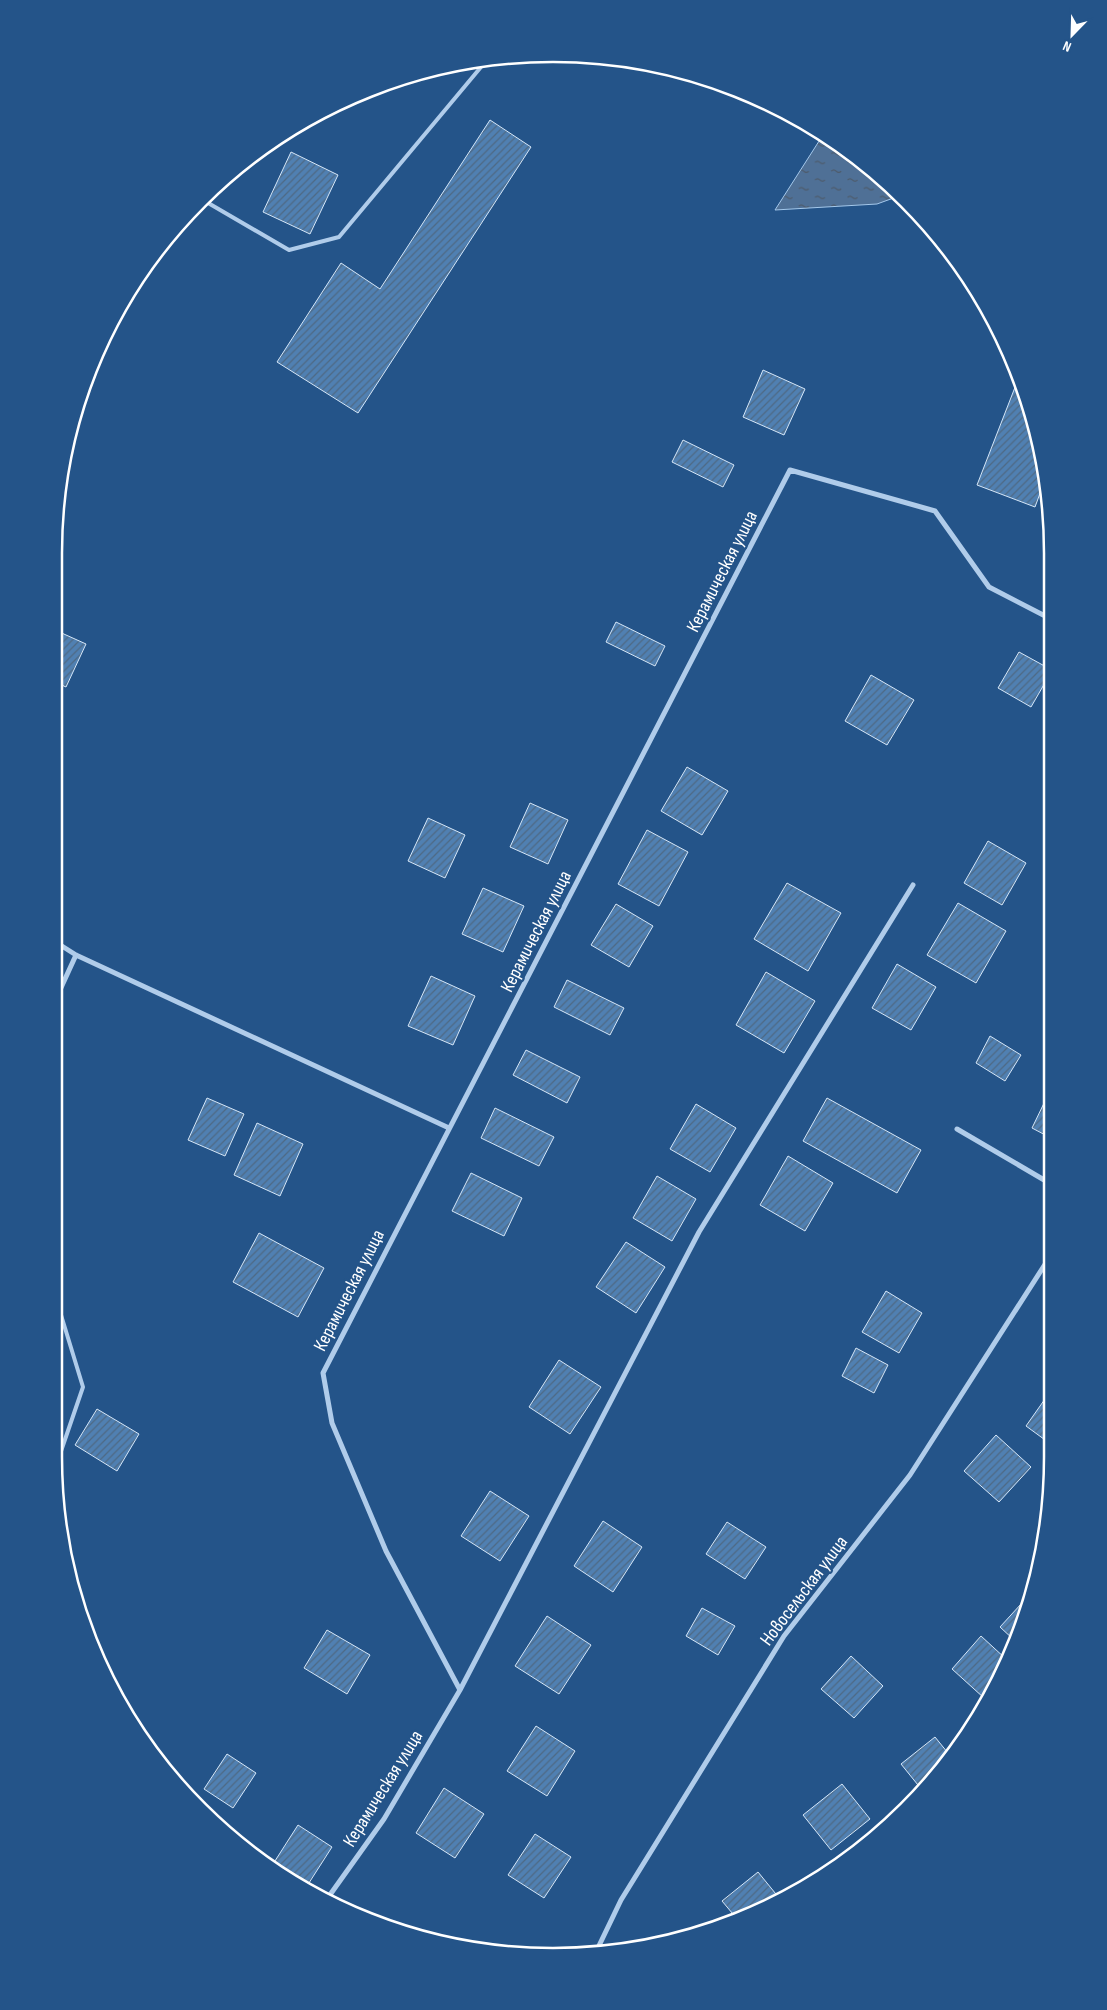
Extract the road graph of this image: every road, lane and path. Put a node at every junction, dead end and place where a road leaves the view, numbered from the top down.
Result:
1 (480, 68) edge
2 (209, 203) edge
3 (1044, 615) edge
4 (913, 885) dead end
5 (62, 946) edge
6 (76, 954) junction
7 (62, 985) edge
8 (449, 1128) junction
9 (957, 1129) dead end
10 (1044, 1180) edge
11 (1044, 1267) edge
12 (62, 1318) edge
13 (62, 1449) edge
14 (460, 1690) junction
15 (331, 1894) edge
16 (599, 1945) edge

1 - 2 lane
3 - 8 street, Керамическая улица
4 - 14 street, Керамическая улица
5 - 6 street
6 - 7 street
6 - 8 street
8 - 14 street, Керамическая улица
9 - 10 street
11 - 16 street, Новосельская улица
12 - 13 lane
14 - 15 street, Керамическая улица

